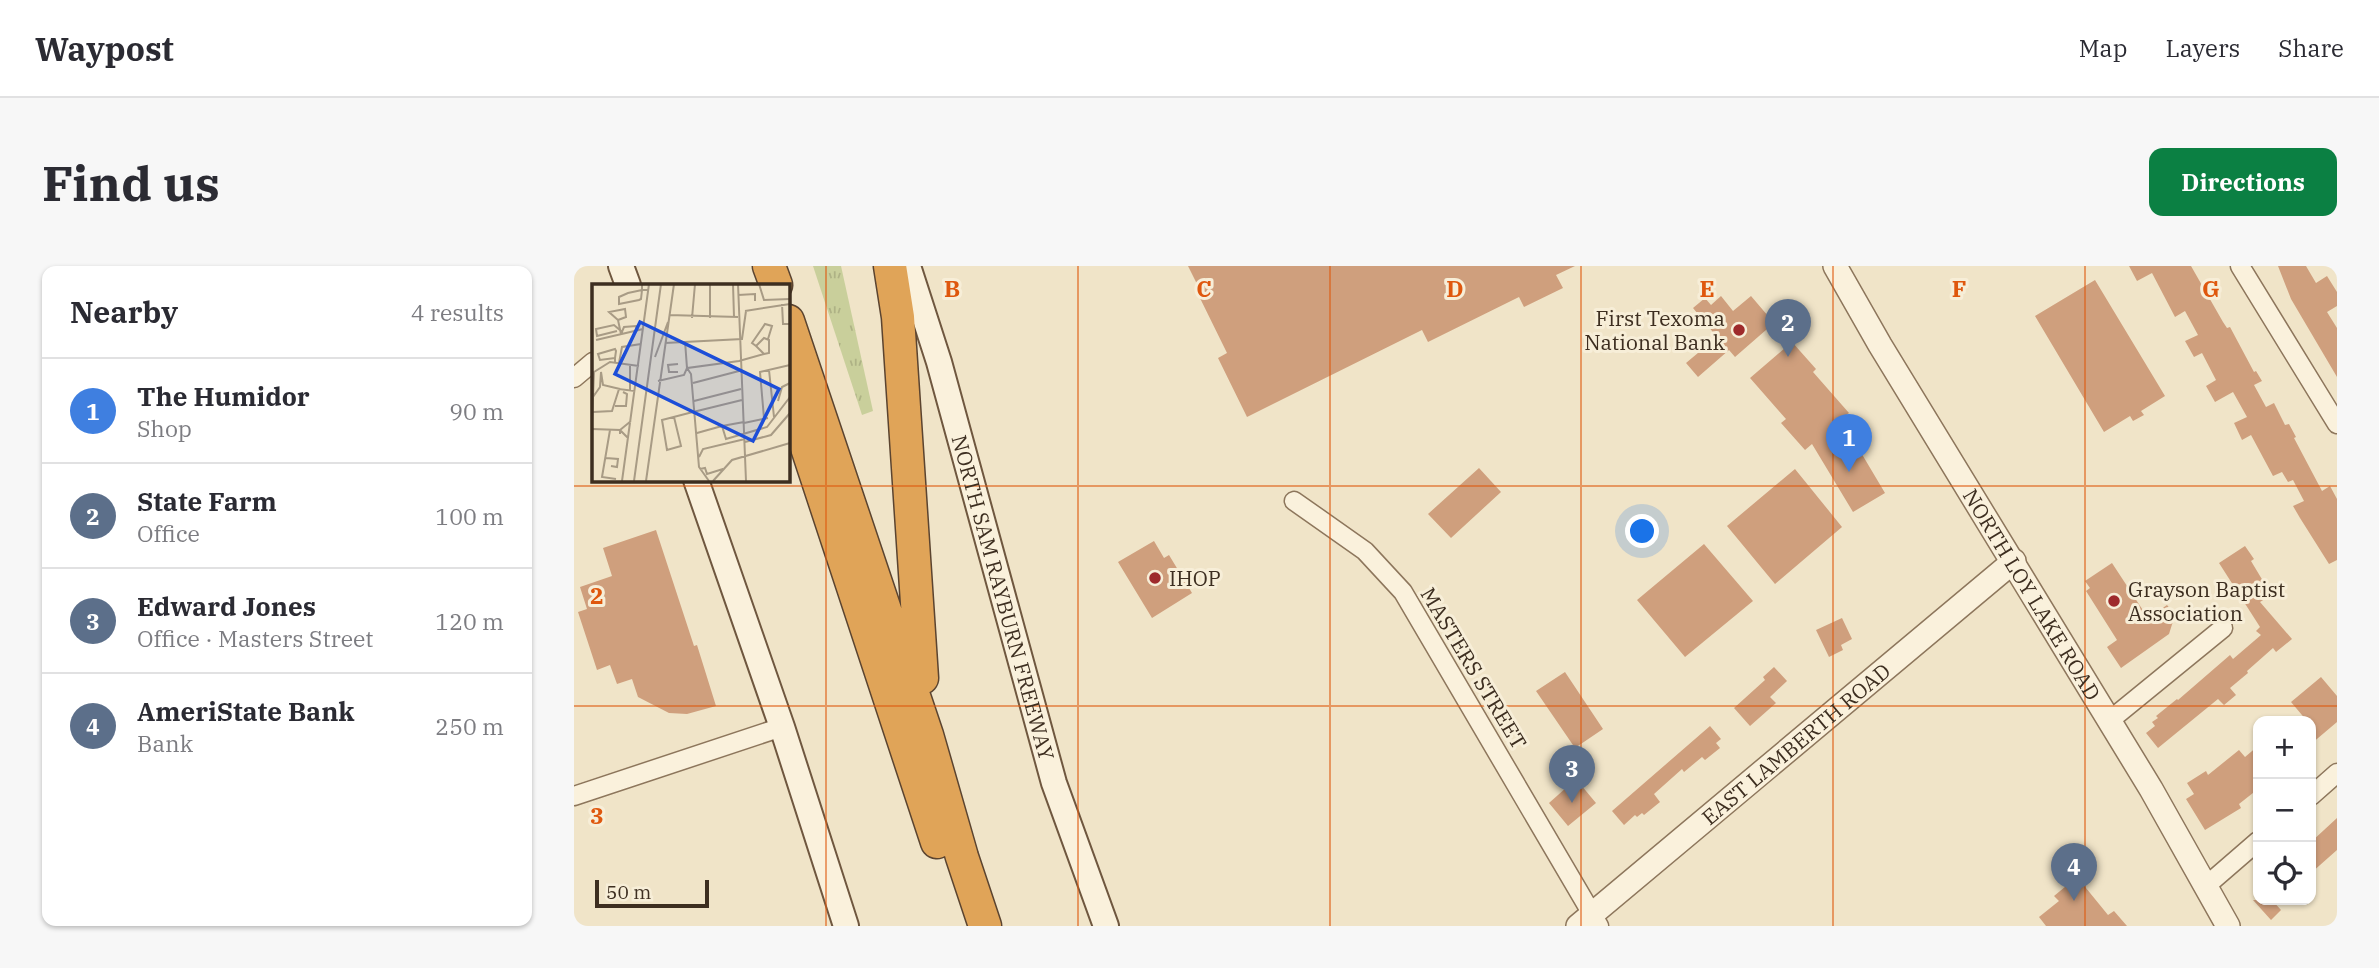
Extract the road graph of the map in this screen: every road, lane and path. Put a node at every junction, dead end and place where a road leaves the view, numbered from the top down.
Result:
1 (621, 266) edge
2 (746, 266) edge
3 (769, 266) edge
4 (890, 266) edge
5 (908, 266) edge
6 (1835, 266) edge
7 (2240, 266) edge
8 (628, 284) edge
9 (753, 284) edge
10 (776, 284) edge
11 (789, 324) edge
12 (592, 363) edge
13 (574, 377) edge
14 (789, 393) edge
15 (2337, 424) edge
16 (696, 481) edge
17 (1294, 502) dead end
18 (2014, 561) junction
19 (2223, 628) dead end
20 (2109, 721) junction
21 (782, 727) junction
22 (927, 735) junction
23 (2337, 773) edge
24 (2316, 792) edge
25 (574, 796) edge
26 (2257, 842) edge
27 (2206, 886) junction
28 (1590, 922) edge
29 (846, 926) edge
30 (965, 926) edge
31 (985, 926) edge
32 (1106, 926) edge
33 (2228, 926) edge

1 - 8 main road
2 - 9 highway
3 - 10 highway
4 - 22 highway
5 - 32 main road, NORTH SAM RAYBURN FREEWAY
6 - 18 street, NORTH LOY LAKE ROAD
7 - 15 street
11 - 22 highway
12 - 13 street
14 - 30 highway
16 - 21 main road
17 - 28 street, MASTERS STREET
18 - 20 street, NORTH LOY LAKE ROAD
18 - 28 street, EAST LAMBERTH ROAD
19 - 20 street
20 - 27 street, NORTH LOY LAKE ROAD
21 - 25 street
21 - 29 main road
22 - 31 highway
23 - 24 street
26 - 27 street
27 - 33 street, NORTH LOY LAKE ROAD

